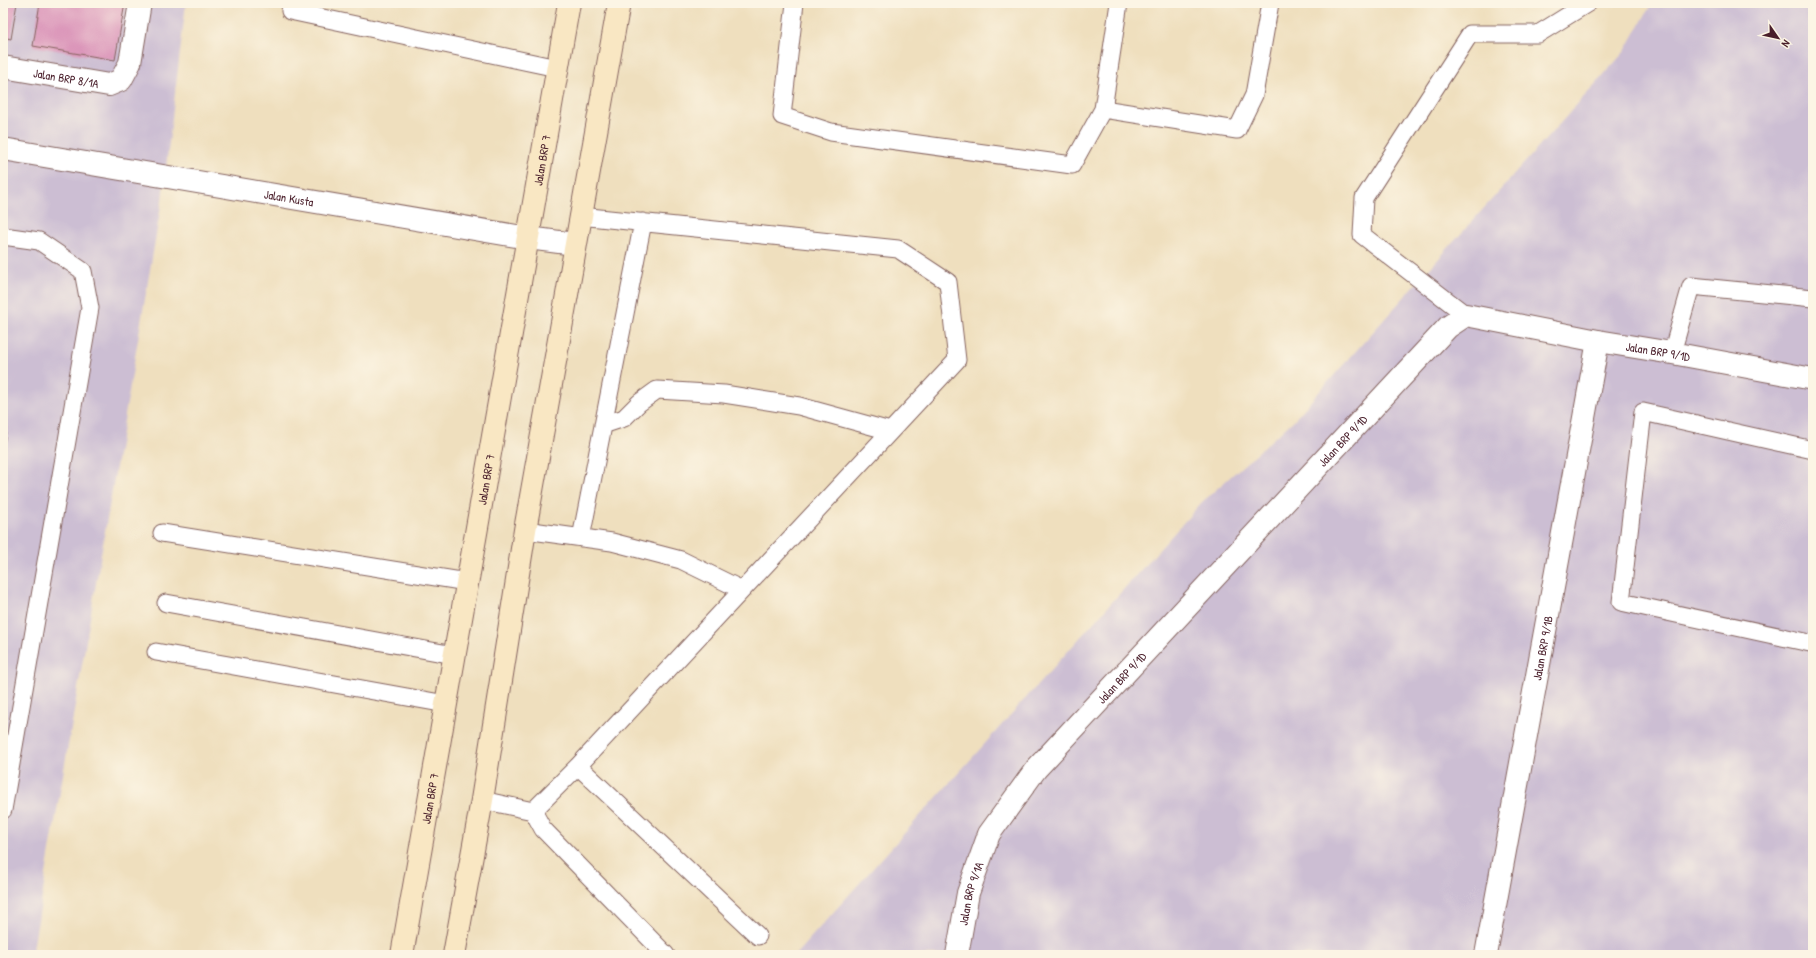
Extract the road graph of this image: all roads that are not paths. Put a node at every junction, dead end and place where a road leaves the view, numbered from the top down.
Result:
1 (140, 3) edge
2 (292, 3) edge
3 (569, 3) edge
4 (619, 3) edge
5 (796, 3) edge
6 (1119, 3) edge
7 (1270, 3) edge
8 (1588, 3) edge
9 (3, 67) edge
10 (557, 68) junction
11 (1103, 109) junction
12 (3, 149) edge
13 (580, 216) junction
14 (643, 222) junction
15 (3, 236) edge
16 (528, 238) junction
17 (575, 244) junction
18 (1813, 298) edge
19 (1466, 315) junction
20 (1598, 341) junction
21 (1672, 352) junction
22 (1813, 379) edge
23 (603, 425) junction
24 (890, 431) junction
25 (1813, 450) edge
26 (525, 530) junction
27 (162, 533) dead end
28 (581, 538) junction
29 (467, 582) junction
30 (742, 590) junction
31 (166, 603) dead end
32 (1812, 639) edge
33 (156, 652) dead end
34 (454, 655) junction
35 (446, 704) junction
36 (578, 766) junction
37 (482, 800) junction
38 (3, 810) edge
39 (533, 811) junction
40 (989, 834) joint
41 (758, 936) dead end
42 (402, 955) edge
43 (454, 955) edge
44 (666, 955) edge
45 (956, 955) edge
46 (1486, 955) edge

1 - 9 street, Jalan BRP 8/1A
2 - 10 lane
3 - 10 main road, Jalan BRP 7
4 - 13 main road
5 - 11 lane
6 - 11 lane
7 - 11 lane
8 - 19 lane
10 - 16 main road, Jalan BRP 7
12 - 16 street, Jalan Kusta
13 - 14 lane
13 - 17 main road
14 - 23 lane
14 - 24 lane
15 - 38 lane
16 - 17 street, Jalan Kusta
16 - 29 main road, Jalan BRP 7
17 - 26 main road
18 - 21 lane
19 - 20 street, Jalan BRP 9/1D
19 - 40 street, Jalan BRP 9/1D
20 - 21 street, Jalan BRP 9/1D
20 - 46 street, Jalan BRP 9/1B
21 - 22 street, Jalan BRP 9/1D
23 - 24 lane
23 - 28 lane
24 - 30 lane
25 - 32 lane
26 - 28 lane
26 - 37 main road
27 - 29 lane
28 - 30 lane
29 - 34 main road, Jalan BRP 7
30 - 36 lane
31 - 34 lane
33 - 35 lane
34 - 35 main road, Jalan BRP 7
35 - 42 main road, Jalan BRP 7
36 - 39 lane
36 - 41 lane
37 - 39 lane
37 - 43 main road
39 - 44 lane
40 - 45 street, Jalan BRP 9/1A

